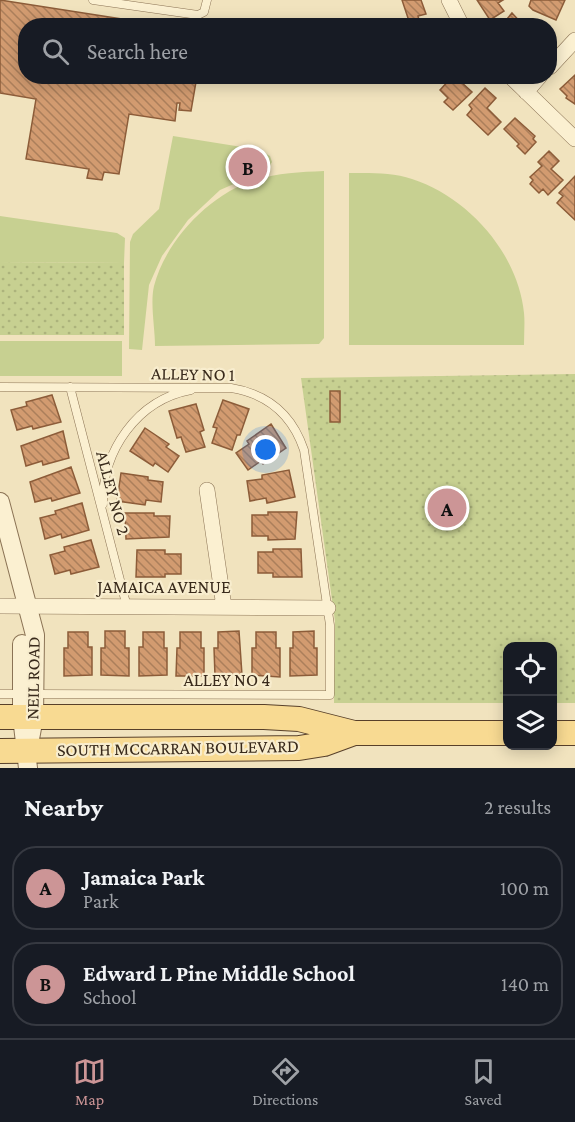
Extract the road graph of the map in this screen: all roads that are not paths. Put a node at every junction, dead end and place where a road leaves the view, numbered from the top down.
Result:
1 (93, 0) edge
2 (207, 0) edge
3 (449, 0) edge
4 (458, 18) edge
5 (575, 40) edge
6 (557, 59) edge
7 (518, 84) edge
8 (533, 84) edge
9 (526, 92) junction
10 (575, 139) edge
11 (0, 387) edge
12 (70, 387) junction
13 (213, 387) junction
14 (207, 490) dead end
15 (1, 511) edge
16 (106, 526) junction
17 (0, 606) edge
18 (27, 606) junction
19 (128, 607) junction
20 (224, 607) junction
21 (328, 608) junction
22 (0, 694) edge
23 (23, 708) edge
24 (354, 733) junction
25 (503, 733) edge
26 (557, 733) edge
27 (575, 733) edge
28 (0, 751) edge
29 (28, 759) edge

1 - 2 lane
3 - 4 street
5 - 6 street
7 - 9 street
8 - 9 street
9 - 10 street
11 - 12 lane, ALLEY NO 1
12 - 13 lane, ALLEY NO 1
12 - 16 lane, ALLEY NO 2
13 - 16 lane
13 - 21 lane, ALLEY NO 1
14 - 20 street
15 - 18 street, NEIL ROAD
16 - 19 lane, ALLEY NO 2
17 - 18 street, JAMAICA AVENUE
18 - 19 street, JAMAICA AVENUE
18 - 23 street, NEIL ROAD
19 - 20 street, JAMAICA AVENUE
20 - 21 street, JAMAICA AVENUE
21 - 23 lane, ALLEY NO 4
22 - 23 lane, ALLEY NO 4
23 - 24 main road, SOUTH MCCARRAN BOULEVARD
23 - 29 street, NEIL ROAD
24 - 25 main road, SOUTH MCCARRAN BOULEVARD
24 - 29 main road, SOUTH MCCARRAN BOULEVARD
26 - 27 main road
28 - 29 main road, SOUTH MCCARRAN BOULEVARD

